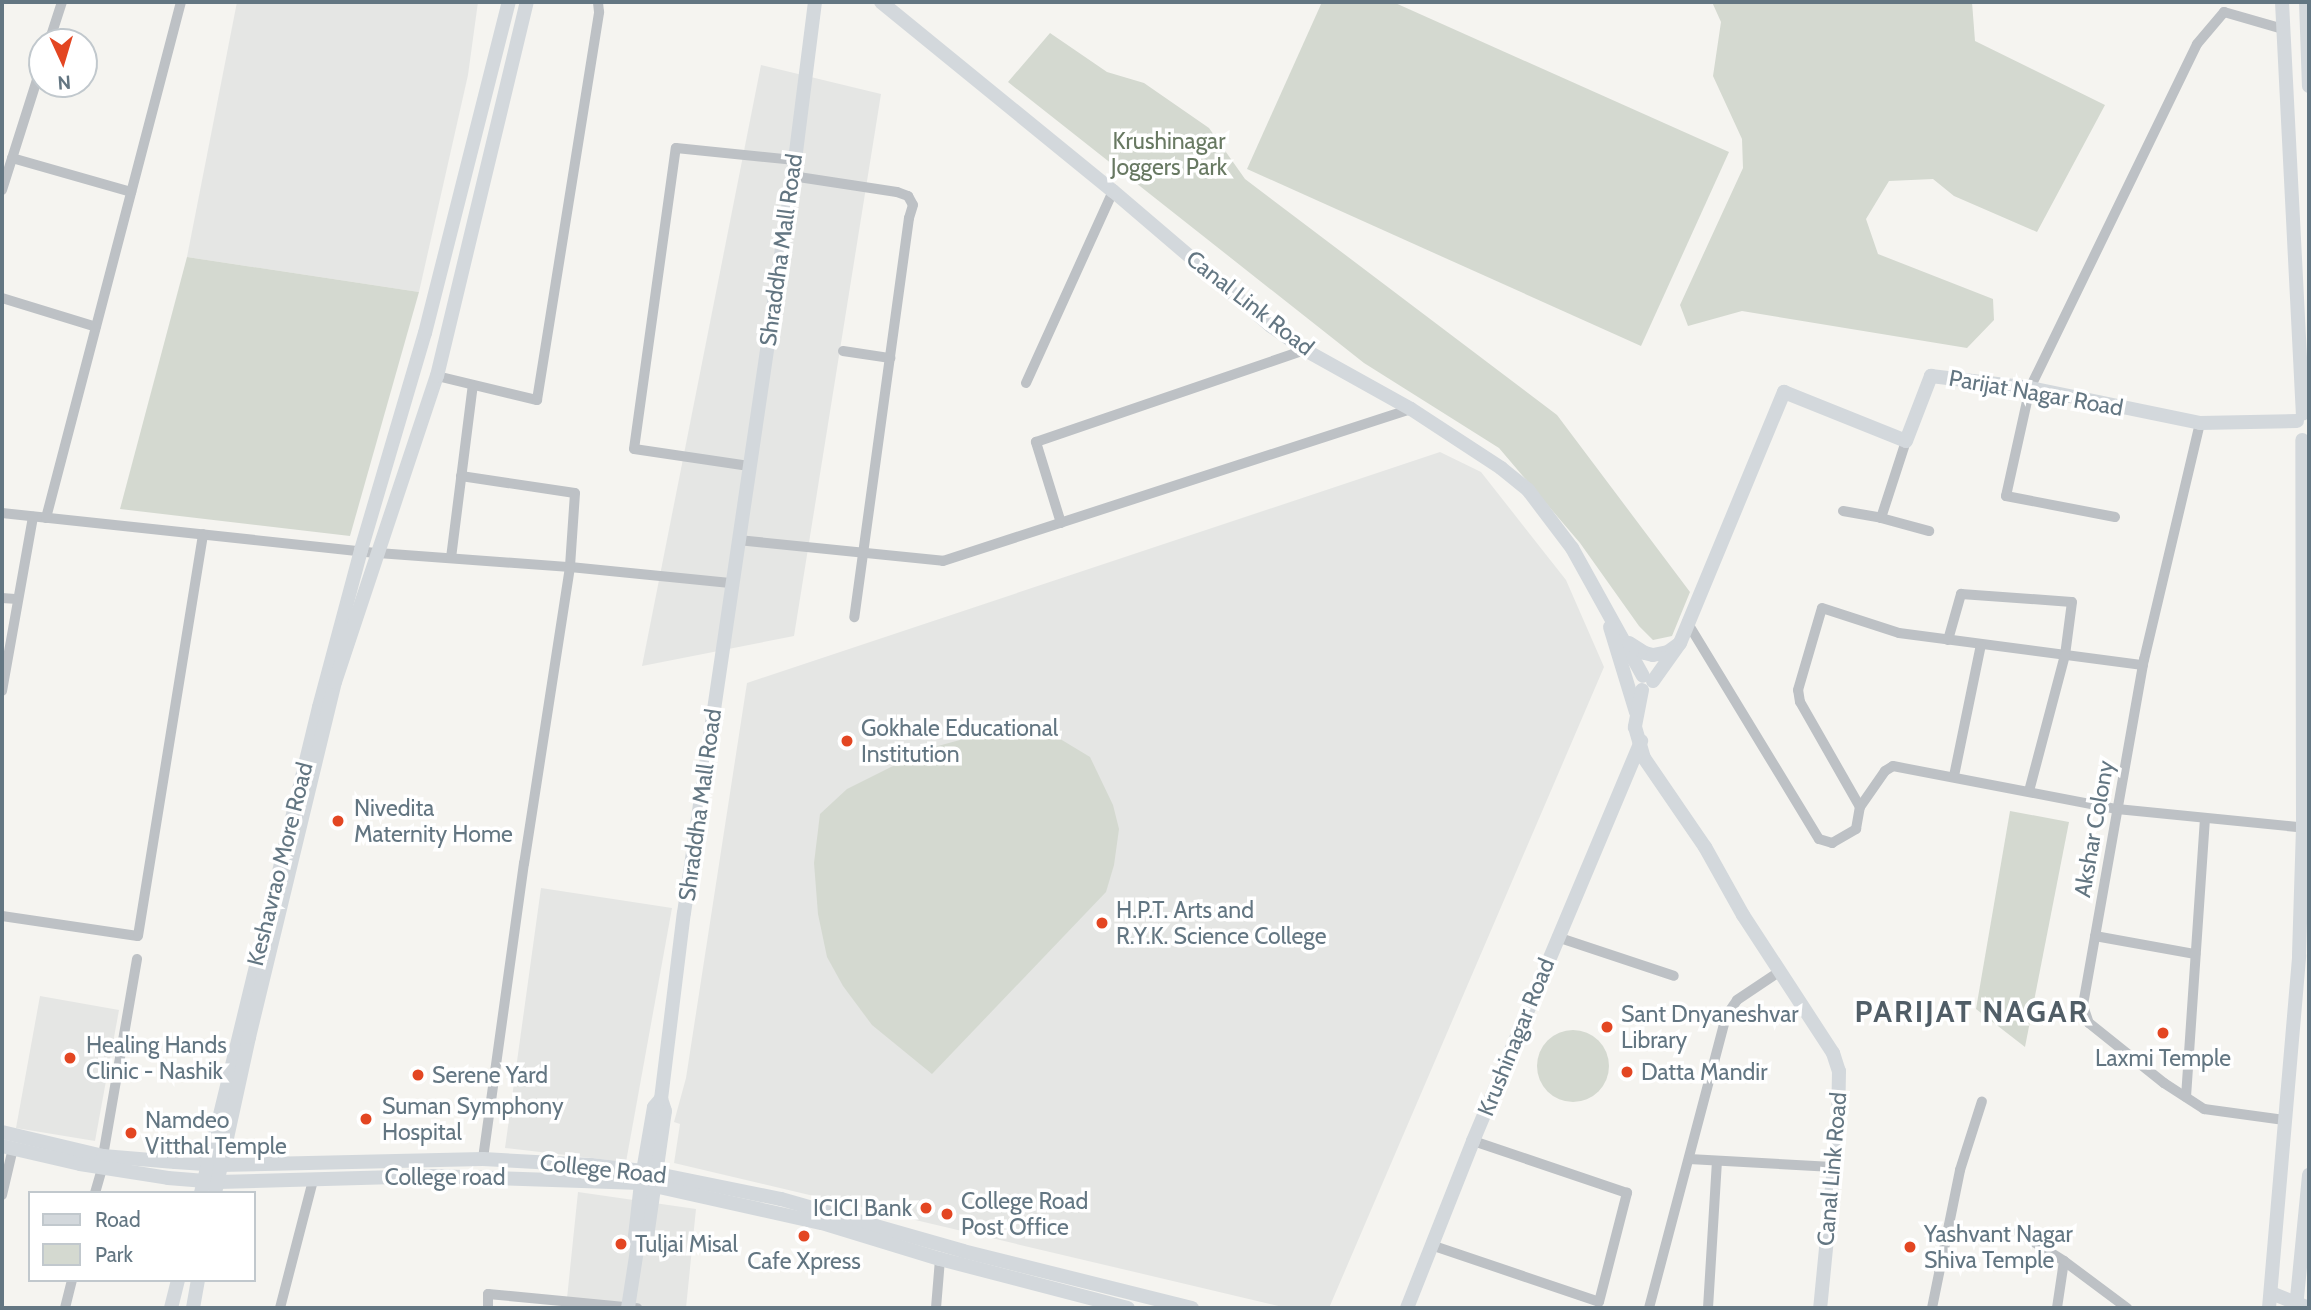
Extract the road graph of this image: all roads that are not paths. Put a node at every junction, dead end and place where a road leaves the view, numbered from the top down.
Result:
1 (62, 2) edge
2 (181, 2) edge
3 (509, 2) edge
4 (527, 2) edge
5 (598, 2) edge
6 (815, 2) edge
7 (881, 2) edge
8 (2282, 2) edge
9 (2306, 2) edge
10 (54, 28) edge
11 (2283, 29) junction
12 (2309, 86) edge
13 (31, 98) edge
14 (12, 158) junction
15 (795, 160) junction
16 (792, 176) junction
17 (2, 190) edge
18 (1114, 191) junction
19 (131, 192) junction
20 (2, 299) edge
21 (96, 327) junction
22 (1305, 350) junction
23 (843, 351) dead end
24 (890, 358) junction
25 (437, 376) junction
26 (1026, 383) dead end
27 (474, 385) junction
28 (2030, 388) junction
29 (1411, 409) junction
30 (2303, 415) edge
31 (2200, 424) junction
32 (1906, 441) junction
33 (2306, 442) edge
34 (749, 466) junction
35 (461, 475) junction
36 (1843, 511) dead end
37 (2, 513) edge
38 (33, 517) junction
39 (2115, 517) dead end
40 (47, 518) junction
41 (1881, 518) junction
42 (1061, 523) junction
43 (1929, 531) dead end
44 (202, 534) junction
45 (738, 540) junction
46 (360, 550) junction
47 (377, 553) junction
48 (863, 553) junction
49 (451, 558) junction
50 (570, 566) junction
51 (730, 583) junction
52 (2, 598) edge
53 (18, 599) junction
54 (854, 617) dead end
55 (1687, 622) junction
56 (1618, 639) junction
57 (1948, 640) junction
58 (1981, 645) junction
59 (1674, 648) junction
60 (2065, 655) junction
61 (2143, 665) junction
62 (1646, 683) junction
63 (2, 691) edge
64 (1639, 723) junction
65 (1639, 744) junction
66 (1629, 767) junction
67 (1954, 776) junction
68 (1664, 786) junction
69 (2029, 791) junction
70 (1860, 807) junction
71 (2117, 809) junction
72 (2206, 819) junction
73 (2306, 827) edge
74 (2, 916) edge
75 (2095, 936) junction
76 (1558, 937) junction
77 (2195, 954) junction
78 (137, 959) dead end
79 (1779, 972) junction
80 (1674, 976) dead end
81 (2186, 1097) junction
82 (1982, 1101) dead end
83 (2284, 1120) junction
84 (2, 1132) edge
85 (1473, 1141) junction
86 (8, 1147) edge
87 (483, 1158) junction
88 (432, 1159) junction
89 (1689, 1159) junction
90 (1717, 1161) junction
91 (103, 1162) junction
92 (213, 1164) junction
93 (1833, 1167) junction
94 (432, 1175) junction
95 (2309, 1175) edge
96 (649, 1178) junction
97 (313, 1180) junction
98 (209, 1187) edge
99 (96, 1191) edge
100 (2, 1195) edge
101 (2018, 1232) dead end
102 (1434, 1246) junction
103 (940, 1259) junction
104 (2064, 1261) junction
105 (72, 1282) edge
106 (178, 1282) edge
107 (198, 1282) edge
108 (2270, 1301) edge
109 (631, 1307) edge
110 (2301, 1307) edge
111 (65, 1308) edge
112 (171, 1308) edge
113 (193, 1308) edge
114 (280, 1308) edge
115 (488, 1308) edge
116 (936, 1308) edge
117 (1128, 1308) edge
118 (1192, 1308) edge
119 (1407, 1308) edge
120 (1649, 1308) edge
121 (1708, 1308) edge
122 (1820, 1308) edge
123 (1932, 1308) edge
124 (2057, 1308) edge
125 (2127, 1308) edge

1 - 10 street
2 - 19 street
3 - 46 street, Keshavrao More Road
4 - 25 street
5 - 27 street
6 - 15 street, Shraddha Mall Road
7 - 18 street, Canal Link Road
8 - 11 street
9 - 12 street
11 - 28 street
11 - 30 street
13 - 14 street
14 - 17 street
14 - 19 street
15 - 16 street, Shraddha Mall Road
15 - 34 street
16 - 24 street
16 - 34 street, Shraddha Mall Road
18 - 22 street, Canal Link Road
18 - 26 street
19 - 21 street
20 - 21 street
21 - 40 street
22 - 29 street, Canal Link Road
22 - 42 street
23 - 24 street
24 - 48 street
25 - 27 street
25 - 47 street
27 - 35 street
28 - 31 street, Parijat Nagar Road
28 - 32 street, Parijat Nagar Road
28 - 39 street
29 - 42 street
29 - 56 street, Canal Link Road
30 - 31 street, Parijat Nagar Road
30 - 33 street
31 - 61 street, Akshar Colony
32 - 41 street
32 - 55 street
33 - 73 street
34 - 45 street, Shraddha Mall Road
35 - 49 street
35 - 50 street
36 - 41 street
37 - 38 street
38 - 40 street
38 - 53 street
40 - 44 street
41 - 43 street
42 - 48 street
44 - 46 street
44 - 74 street
45 - 48 street
45 - 51 street, Shraddha Mall Road
46 - 47 street
46 - 92 street, Keshavrao More Road
47 - 49 street
47 - 92 street
48 - 54 street
49 - 50 street
50 - 51 street
50 - 87 street
51 - 96 street, Shraddha Mall Road
52 - 53 street
53 - 63 street
55 - 59 street
55 - 70 street
56 - 59 street
56 - 62 street, Canal Link Road
56 - 64 street, Canal Link Road
57 - 58 street
57 - 60 street
57 - 70 street
58 - 60 street
58 - 67 street
59 - 62 street
60 - 61 street
60 - 69 street
61 - 71 street, Akshar Colony
62 - 64 street, Canal Link Road
64 - 65 street, Canal Link Road
64 - 66 street
64 - 68 street, Canal Link Road
65 - 66 street
65 - 68 street, Canal Link Road
66 - 76 street, Krushinagar Road
67 - 69 street
67 - 70 street
68 - 79 street, Canal Link Road
69 - 71 street
71 - 72 street
71 - 75 street, Akshar Colony
72 - 73 street
72 - 77 street
73 - 83 street
75 - 77 street
75 - 81 street, Akshar Colony
76 - 80 street
76 - 85 street, Krushinagar Road
77 - 81 street
78 - 91 street
79 - 89 street
79 - 93 street, Canal Link Road
81 - 83 street, Akshar Colony
82 - 123 street
83 - 108 street
84 - 91 street, College Road
85 - 102 street, Krushinagar Road
85 - 102 street
86 - 91 street, College road
86 - 100 street
87 - 88 street, College Road
87 - 96 street, College Road
88 - 92 street, College Road
88 - 94 street
89 - 90 street
89 - 120 street
90 - 93 street
90 - 121 street
91 - 92 street, College Road
91 - 98 street, College road
91 - 99 street
92 - 98 street, Keshavrao More Road
93 - 122 street, Canal Link Road
94 - 96 street, College road
94 - 97 street, College road
95 - 110 street
96 - 103 street, College road
96 - 109 street, Shraddha Mall Road
96 - 118 street, College Road
97 - 98 street, College road
97 - 114 street
101 - 104 street
102 - 119 street, Krushinagar Road
103 - 116 street
103 - 117 street, College road
104 - 124 street
104 - 125 street
105 - 111 street
106 - 112 street
107 - 113 street
108 - 110 street
109 - 115 street

